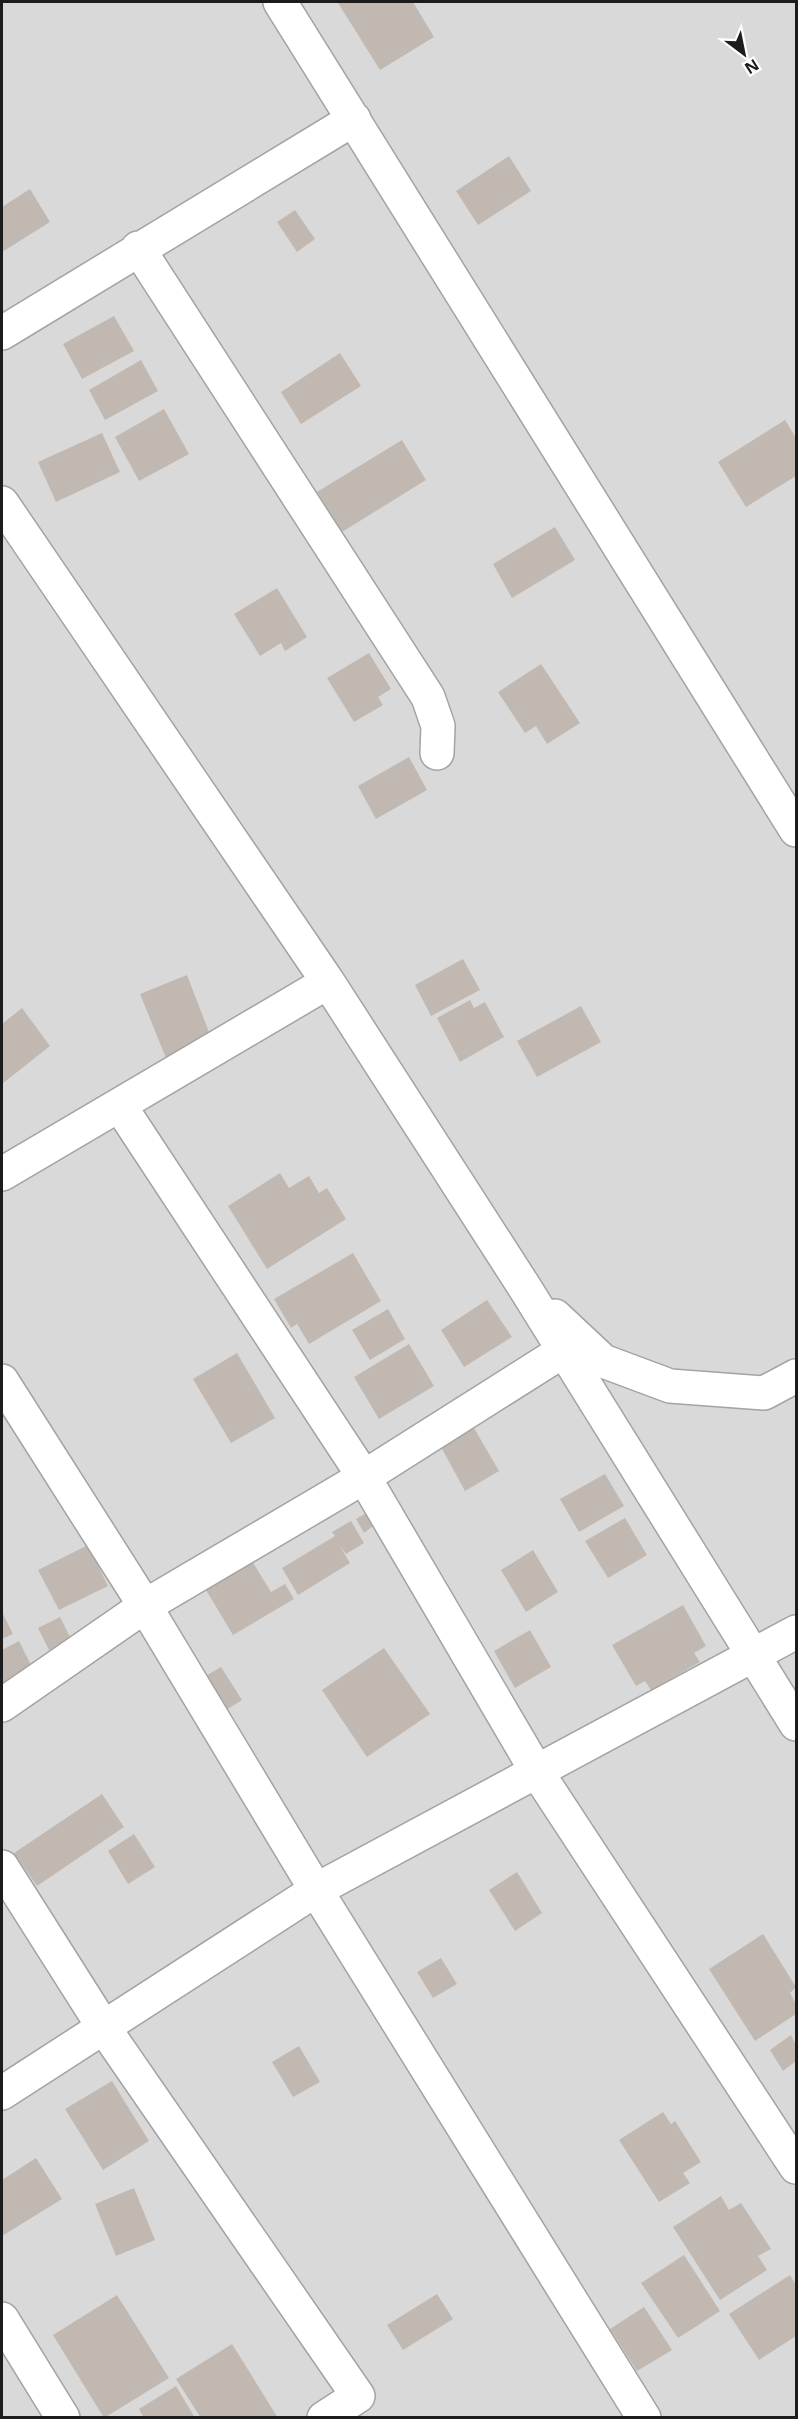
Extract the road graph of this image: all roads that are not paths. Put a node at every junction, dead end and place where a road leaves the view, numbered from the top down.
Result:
1 (280, 2) edge
2 (354, 119) junction
3 (138, 248) junction
4 (2, 333) edge
5 (2, 503) edge
6 (437, 753) dead end
7 (796, 830) edge
8 (328, 982) junction
9 (120, 1107) junction
10 (2, 1174) edge
11 (525, 1288) junction
12 (563, 1351) junction
13 (796, 1376) edge
14 (2, 1381) edge
15 (363, 1477) junction
16 (145, 1606) junction
17 (796, 1632) edge
18 (754, 1655) junction
19 (2, 1705) edge
20 (796, 1724) edge
21 (537, 1772) junction
22 (2, 1867) edge
23 (316, 1890) junction
24 (104, 2028) junction
25 (2, 2093) edge
26 (796, 2166) edge
27 (2, 2319) edge
28 (63, 2418) edge
29 (324, 2418) edge
30 (644, 2418) edge

1 - 2 street
2 - 3 street
2 - 7 street
3 - 4 street
3 - 6 street
5 - 8 street
8 - 9 street
8 - 11 street
9 - 10 street
9 - 15 street
11 - 12 street
11 - 13 street
12 - 15 street
12 - 18 street
14 - 16 street
15 - 16 street
15 - 21 street
16 - 19 street
16 - 23 street
17 - 18 street
18 - 20 street
18 - 21 street
21 - 23 street
21 - 26 street
22 - 24 street
23 - 24 street
23 - 30 street
24 - 25 street
24 - 29 street
27 - 28 street

